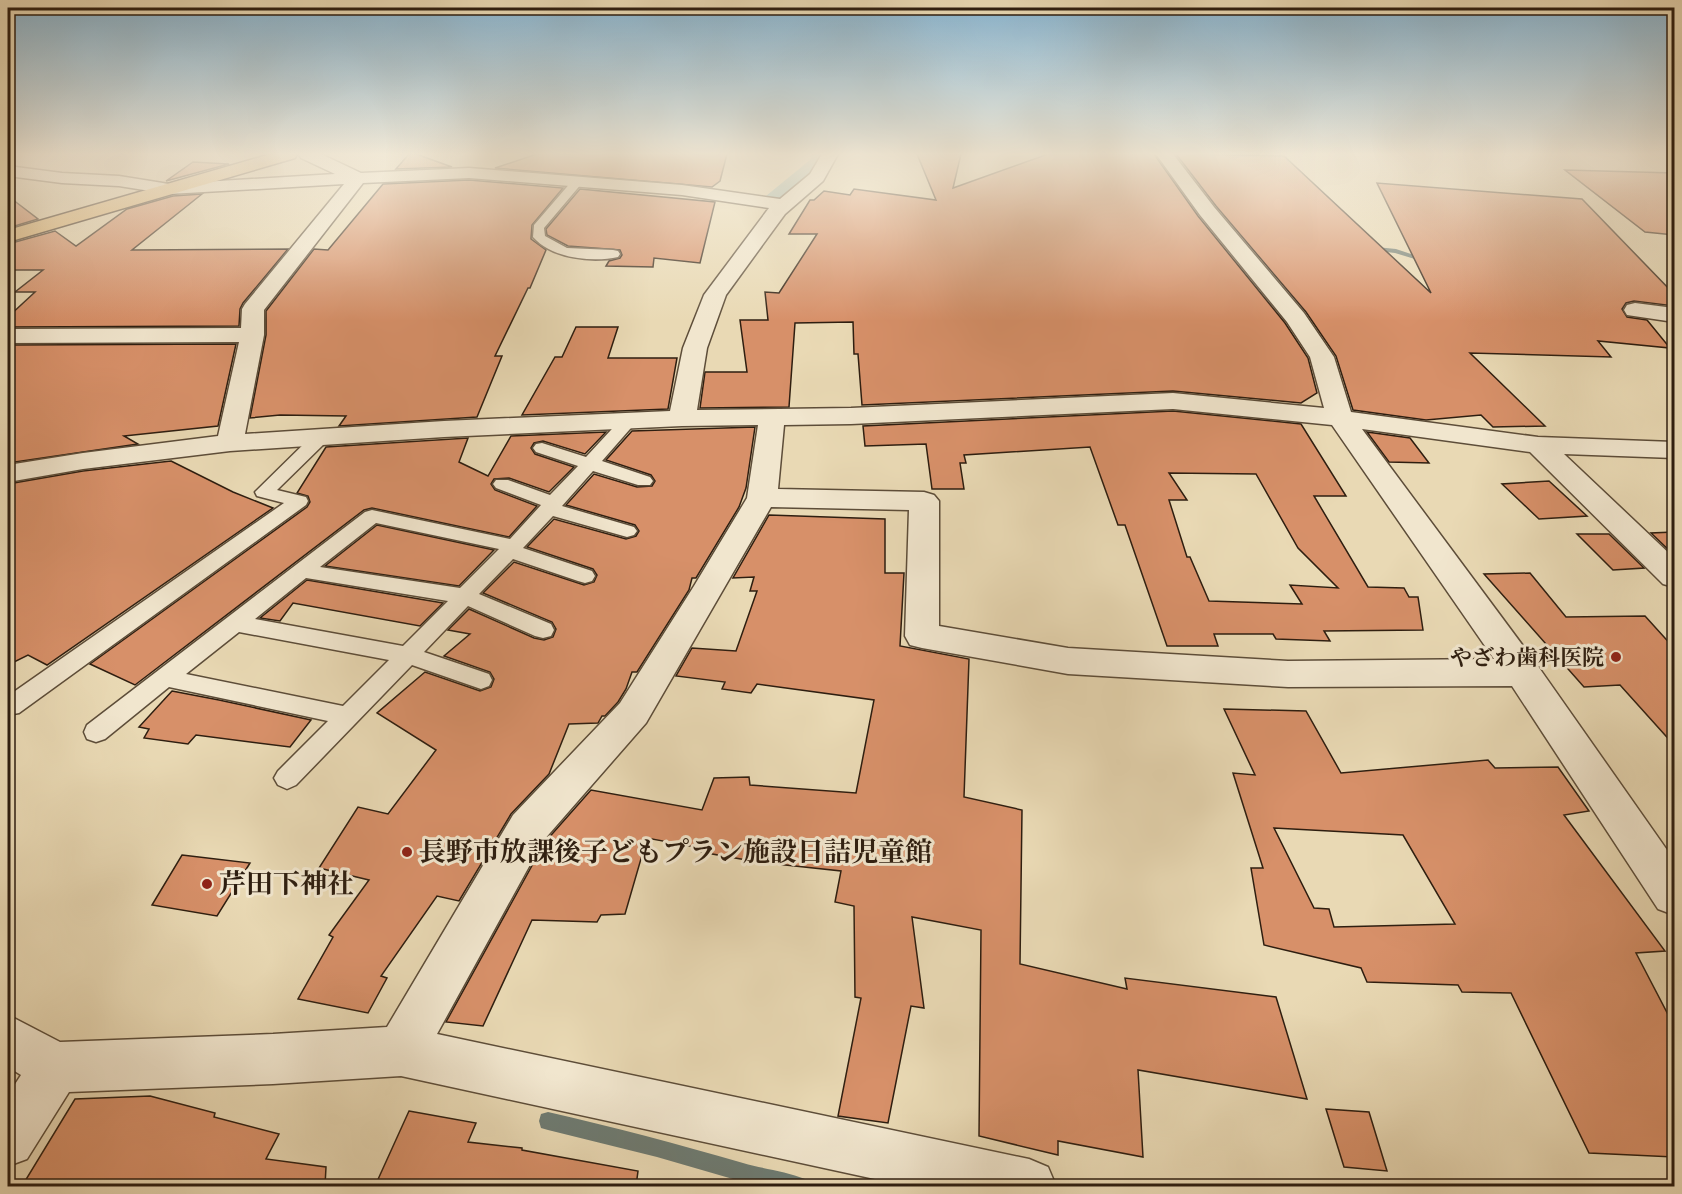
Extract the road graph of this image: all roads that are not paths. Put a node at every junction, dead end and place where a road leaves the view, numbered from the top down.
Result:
1 (98, 210) edge
2 (333, 210) edge
3 (553, 210) edge
4 (780, 210) edge
5 (1206, 210) edge
6 (8, 236) edge
7 (613, 254) dead end
8 (1635, 310) dead end
9 (1674, 315) edge
10 (252, 335) junction
11 (8, 336) edge
12 (772, 416) junction
13 (682, 418) junction
14 (1340, 418) junction
15 (629, 421) junction
16 (320, 438) junction
17 (230, 443) junction
18 (1538, 445) junction
19 (542, 448) dead end
20 (1674, 450) edge
21 (589, 464) junction
22 (8, 474) edge
23 (644, 481) dead end
24 (502, 484) dead end
25 (762, 498) junction
26 (550, 506) junction
27 (627, 531) dead end
28 (511, 548) junction
29 (302, 571) junction
30 (585, 576) dead end
31 (1674, 576) edge
32 (465, 596) junction
33 (235, 623) junction
34 (543, 630) dead end
35 (408, 655) junction
36 (1522, 672) junction
37 (166, 678) junction
38 (481, 680) dead end
39 (8, 705) edge
40 (348, 716) junction
41 (96, 732) dead end
42 (287, 778) dead end
43 (1674, 895) edge
44 (8, 1040) edge
45 (401, 1051) junction
46 (56, 1067) junction
47 (8, 1140) edge
48 (1029, 1186) edge

1 - 6 highway
2 - 10 street
3 - 7 lane
4 - 13 street
5 - 14 street
8 - 9 street
10 - 11 street
10 - 17 street
12 - 13 street
12 - 14 street
12 - 25 street
13 - 15 street
14 - 18 street
14 - 36 street
15 - 16 street
15 - 21 lane
16 - 17 street
16 - 39 lane
17 - 22 street
18 - 20 street
18 - 31 street
19 - 21 lane
21 - 23 lane
21 - 26 lane
24 - 26 lane
25 - 36 street
25 - 45 street
26 - 27 lane
26 - 28 lane
28 - 29 lane
28 - 30 lane
28 - 32 lane
29 - 32 lane
29 - 33 lane
32 - 34 lane
32 - 35 lane
33 - 35 lane
33 - 37 lane
35 - 38 lane
35 - 40 lane
36 - 43 street
37 - 40 lane
37 - 41 lane
40 - 42 lane
44 - 46 street
45 - 46 street
45 - 48 street
46 - 47 street

